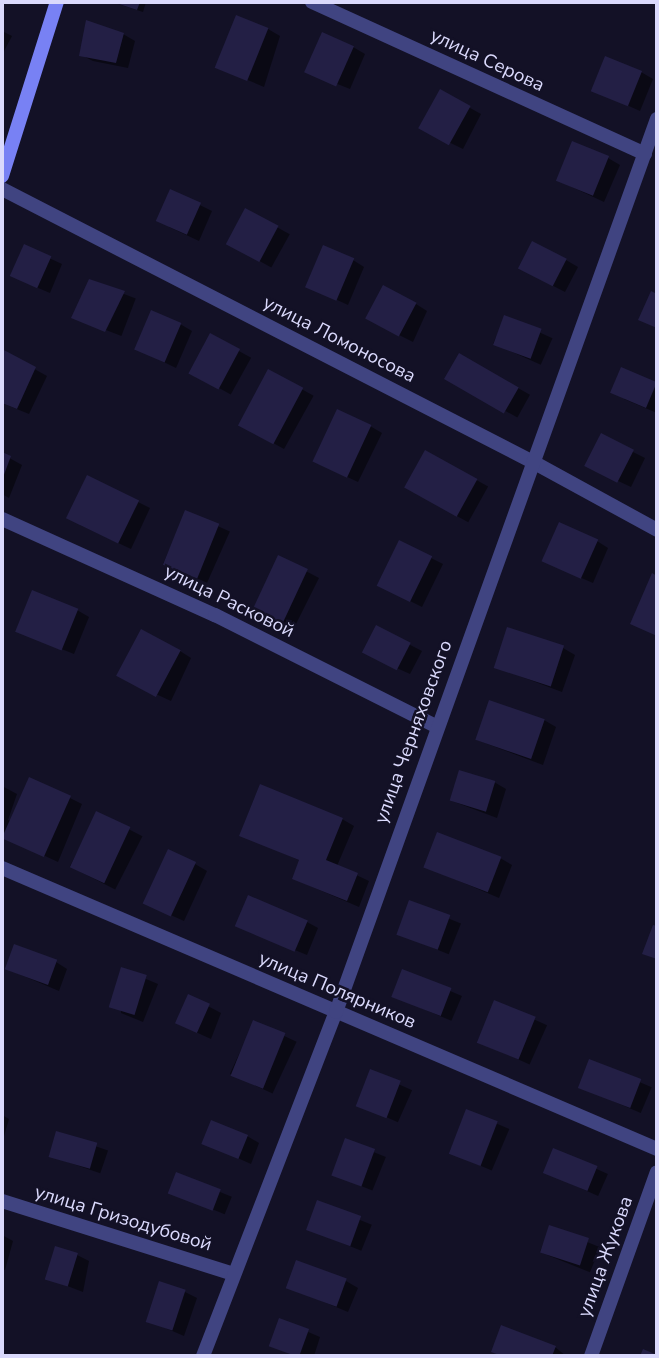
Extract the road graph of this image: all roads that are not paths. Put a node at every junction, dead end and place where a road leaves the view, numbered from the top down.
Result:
1 (57, 2) edge
2 (312, 2) edge
3 (657, 119) edge
4 (645, 155) junction
5 (2, 176) edge
6 (2, 189) edge
7 (533, 462) junction
8 (2, 519) edge
9 (657, 530) edge
10 (436, 726) junction
11 (2, 868) edge
12 (336, 1012) junction
13 (657, 1149) edge
14 (657, 1172) edge
15 (2, 1201) edge
16 (233, 1274) junction
17 (203, 1356) edge
18 (591, 1356) edge

1 - 5 main road
2 - 4 street, улица Серова
3 - 4 street, улица Черняховского
4 - 7 street, улица Черняховского
6 - 7 street, улица Ломоносова
7 - 9 street, улица Ломоносова
7 - 10 street, улица Черняховского
8 - 10 street, улица Расковой
10 - 12 street, улица Черняховского
11 - 12 street, улица Полярников
12 - 13 street, улица Полярников
12 - 16 street, улица Черняховского
14 - 18 street, улица Жукова
15 - 16 street, улица Гризодубовой
16 - 17 street, улица Черняховского

